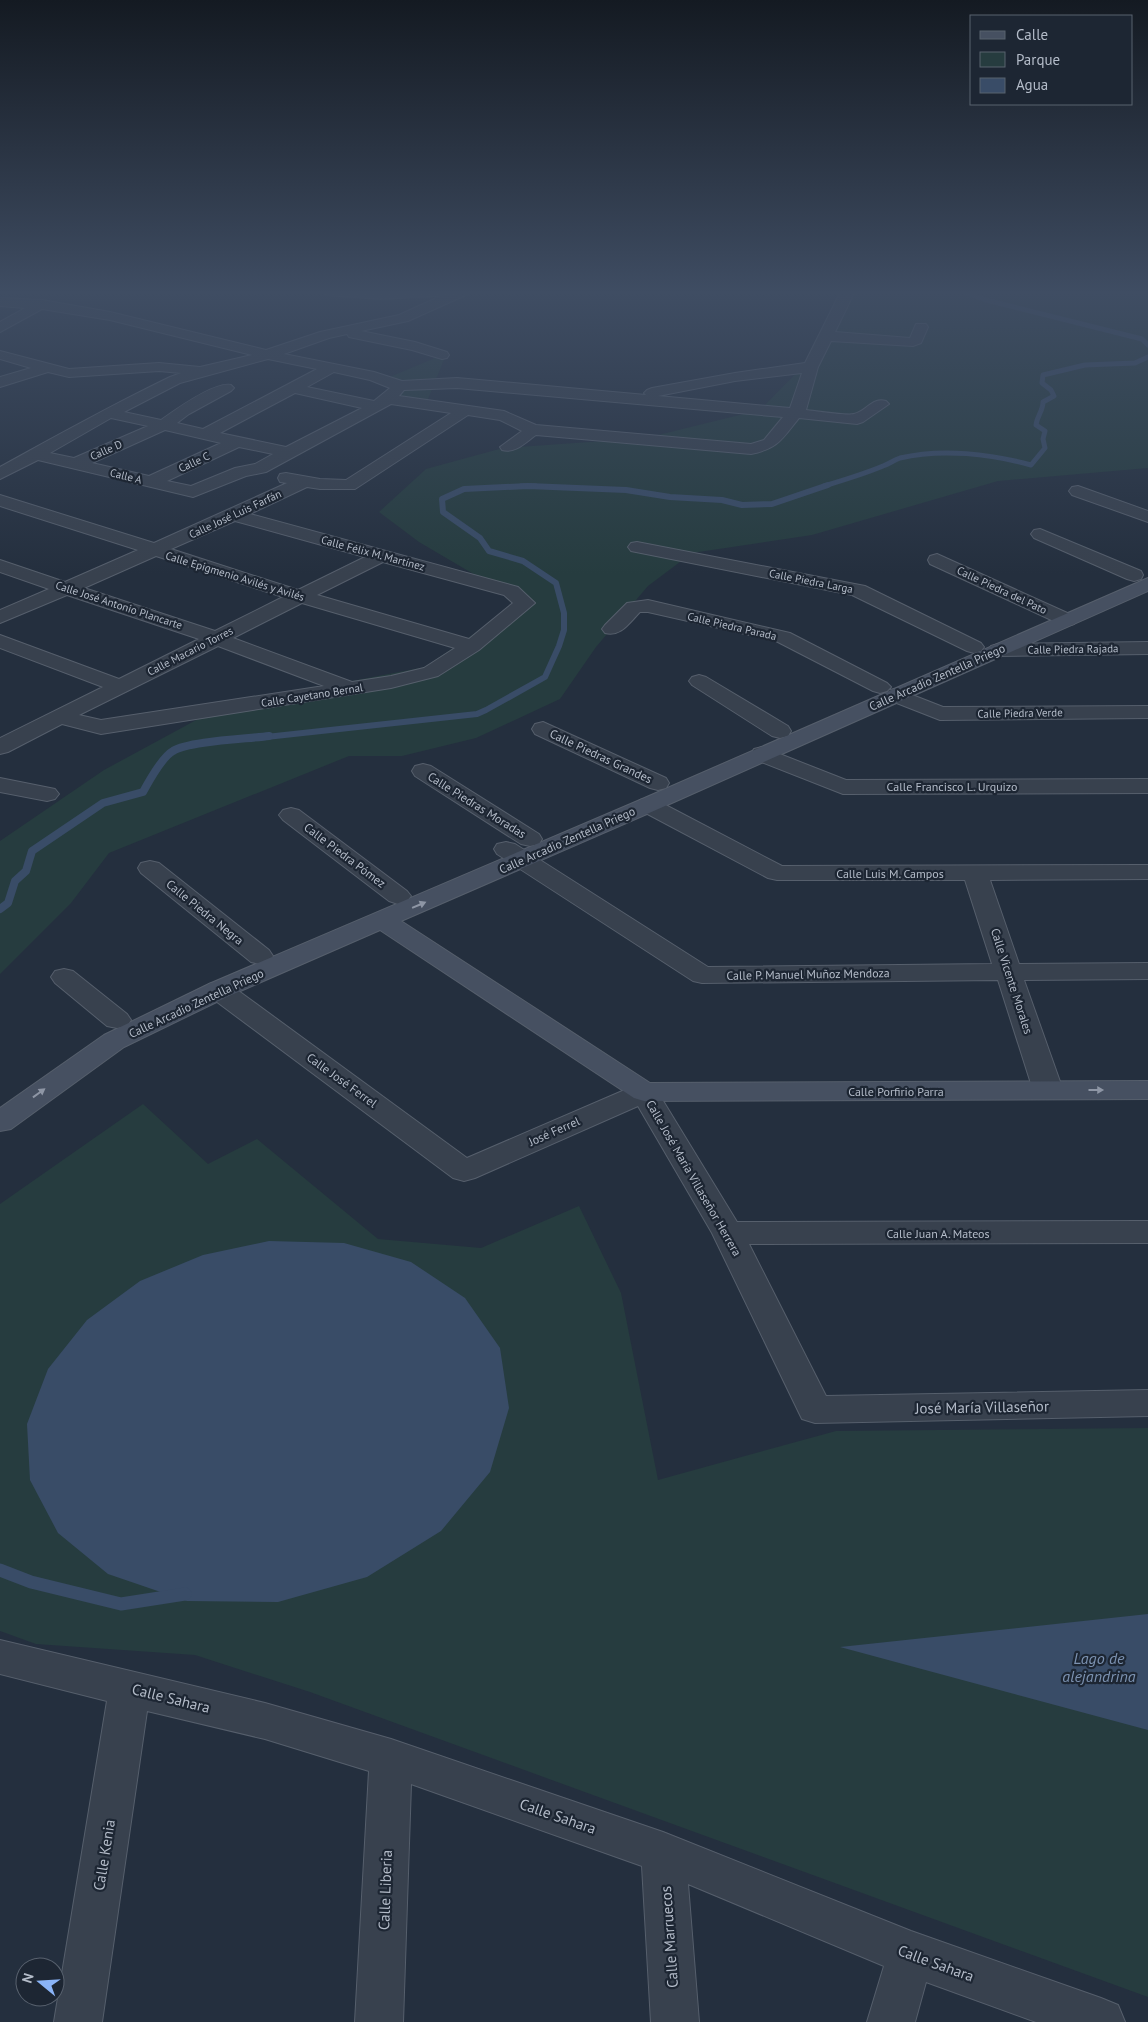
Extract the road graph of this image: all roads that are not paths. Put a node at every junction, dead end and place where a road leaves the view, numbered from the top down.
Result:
1 (165, 385) edge
2 (298, 385) edge
3 (388, 385) edge
4 (444, 385) edge
5 (473, 385) edge
6 (688, 385) edge
7 (806, 385) edge
8 (226, 388) dead end
9 (293, 388) junction
10 (252, 391) dead end
11 (392, 391) junction
12 (276, 397) junction
13 (626, 398) junction
14 (881, 404) dead end
15 (467, 409) junction
16 (109, 412) junction
17 (794, 414) junction
18 (164, 424) junction
19 (533, 430) junction
20 (206, 434) junction
21 (238, 441) junction
22 (508, 447) dead end
23 (289, 453) junction
24 (34, 454) junction
25 (75, 464) junction
26 (260, 468) junction
27 (0, 474) edge
28 (150, 482) junction
29 (304, 482) junction
30 (1078, 491) dead end
31 (0, 500) edge
32 (234, 515) junction
33 (1148, 518) edge
34 (1040, 534) dead end
35 (637, 547) dead end
36 (154, 550) junction
37 (380, 556) junction
38 (937, 560) dead end
39 (0, 566) edge
40 (1143, 576) edge
41 (67, 588) junction
42 (511, 590) joint
43 (299, 596) junction
44 (1058, 616) junction
45 (0, 617) edge
46 (612, 630) dead end
47 (216, 638) junction
48 (0, 641) edge
49 (472, 646) junction
50 (974, 647) junction
51 (1148, 648) edge
52 (998, 650) junction
53 (699, 680) dead end
54 (119, 686) junction
55 (351, 689) junction
56 (888, 691) junction
57 (1148, 712) edge
58 (58, 716) junction
59 (543, 729) dead end
60 (780, 730) junction
61 (4, 740) edge
62 (762, 754) junction
63 (423, 771) dead end
64 (658, 783) junction
65 (0, 786) edge
66 (1148, 786) edge
67 (47, 794) dead end
68 (648, 805) junction
69 (291, 815) dead end
70 (520, 849) junction
71 (150, 868) dead end
72 (1148, 872) edge
73 (975, 873) junction
74 (398, 896) junction
75 (382, 920) junction
76 (260, 956) junction
77 (1148, 971) edge
78 (1010, 972) junction
79 (64, 977) dead end
80 (219, 990) junction
81 (117, 1020) junction
82 (1048, 1090) junction
83 (1148, 1090) edge
84 (644, 1092) junction
85 (0, 1099) edge
86 (0, 1122) edge
87 (464, 1170) joint
88 (1148, 1232) edge
89 (728, 1234) junction
90 (1148, 1403) edge
91 (816, 1410) joint
92 (0, 1657) edge
93 (130, 1688) junction
94 (391, 1758) junction
95 (663, 1853) junction
96 (911, 1954) junction
97 (78, 2022) edge
98 (379, 2022) edge
99 (675, 2022) edge
100 (891, 2022) edge
101 (1101, 2022) edge

1 - 16 street
2 - 9 street
3 - 11 street
4 - 11 street
5 - 13 street
6 - 13 street
7 - 17 street
8 - 18 street, Calle D
9 - 11 street
9 - 12 street
10 - 12 street
11 - 15 street
11 - 23 street, Calle A
12 - 20 street
13 - 17 street
14 - 17 street
15 - 19 street
15 - 29 street
16 - 18 street
16 - 24 street
17 - 19 street
18 - 20 street
18 - 25 street, Calle D
19 - 22 street
20 - 21 street
21 - 23 street
21 - 28 street, Calle C
23 - 26 street, Calle A
24 - 25 street, Calle A
24 - 27 street
25 - 28 street, Calle A
26 - 28 street, Calle A
26 - 29 street
29 - 32 street, Calle José Luis Farfán
30 - 33 street
31 - 36 street, Calle Epigmenio Avilés y Avilés
32 - 36 street, Calle José Luis Farfán
32 - 37 street, Calle Félix M. Martínez
34 - 40 street
35 - 50 street, Calle Piedra Larga
36 - 41 street, Calle José Luis Farfán
36 - 43 street, Calle Epigmenio Avilés y Avilés
37 - 42 street, Calle Félix M. Martínez
37 - 43 street, Calle Macario Torres
38 - 44 street, Calle Piedra del Pato
39 - 41 street, Calle José Antonio Plancarte
40 - 44 street, Calle Arcadio Zentella Priego
41 - 45 street, Calle José Luis Farfán
41 - 47 street, Calle José Antonio Plancarte
42 - 49 street, Calle Cayetano Bernal
43 - 47 street, Calle Macario Torres
43 - 49 street, Calle Epigmenio Avilés y Avilés
44 - 50 street, Calle Arcadio Zentella Priego
44 - 52 street, Calle Arcadio Zentella Priego
46 - 56 street, Calle Piedra Parada
47 - 54 street, Calle Macario Torres
47 - 55 street, Calle José Antonio Plancarte
48 - 54 street
49 - 55 street, Calle Cayetano Bernal
50 - 56 street, Calle Arcadio Zentella Priego
51 - 52 street, Calle Piedra Rajada
52 - 56 street, Calle Arcadio Zentella Priego
53 - 60 street
54 - 58 street, Calle Macario Torres
55 - 58 street, Calle Cayetano Bernal
56 - 57 street, Calle Piedra Verde
56 - 60 street, Calle Arcadio Zentella Priego
56 - 62 street, Calle Arcadio Zentella Priego
58 - 61 street, Calle Macario Torres
59 - 64 street, Calle Piedras Grandes
60 - 64 street, Calle Arcadio Zentella Priego
62 - 66 street, Calle Francisco L. Urquizo
62 - 68 street, Calle Arcadio Zentella Priego
63 - 70 street, Calle Piedras Moradas
64 - 70 street, Calle Arcadio Zentella Priego
65 - 67 street
68 - 70 street, Calle Arcadio Zentella Priego
68 - 73 street, Calle Luis M. Campos
69 - 74 street, Calle Piedra Pómez
70 - 74 street, Calle Arcadio Zentella Priego
75 -> 70 street, Calle Arcadio Zentella Priego
70 - 78 street, Calle P. Manuel Muñoz Mendoza
71 - 76 street, Calle Piedra Negra
72 - 73 street, Calle Luis M. Campos
73 - 78 street, Calle Vicente Morales
74 - 76 street, Calle Arcadio Zentella Priego
75 - 80 street, Calle Arcadio Zentella Priego
75 - 84 street, Calle José María Villaseñor Herrera
76 - 81 street, Calle Arcadio Zentella Priego
77 - 78 street, Calle P. Manuel Muñoz Mendoza
78 - 82 street, Calle Vicente Morales
79 - 81 street
86 -> 80 street, Calle Arcadio Zentella Priego
80 - 87 street, Calle José Ferrel
81 - 85 street, Calle Arcadio Zentella Priego
82 -> 83 street, Calle Porfirio Parra
82 - 84 street, Calle Porfirio Parra
84 - 87 street, José Ferrel
84 - 89 street, Calle José María Villaseñor Herrera
88 - 89 street, Calle Juan A. Mateos
89 - 91 street, Calle José María Villaseñor Herrera
90 - 91 street, José María Villaseñor
92 - 93 street, Calle Sahara
93 - 94 street, Calle Sahara
93 - 97 street, Calle Kenia
94 - 95 street, Calle Sahara
94 - 98 street, Calle Liberia
95 - 96 street, Calle Sahara
95 - 99 street, Calle Marruecos
96 - 100 street
96 - 101 street, Calle Sahara

